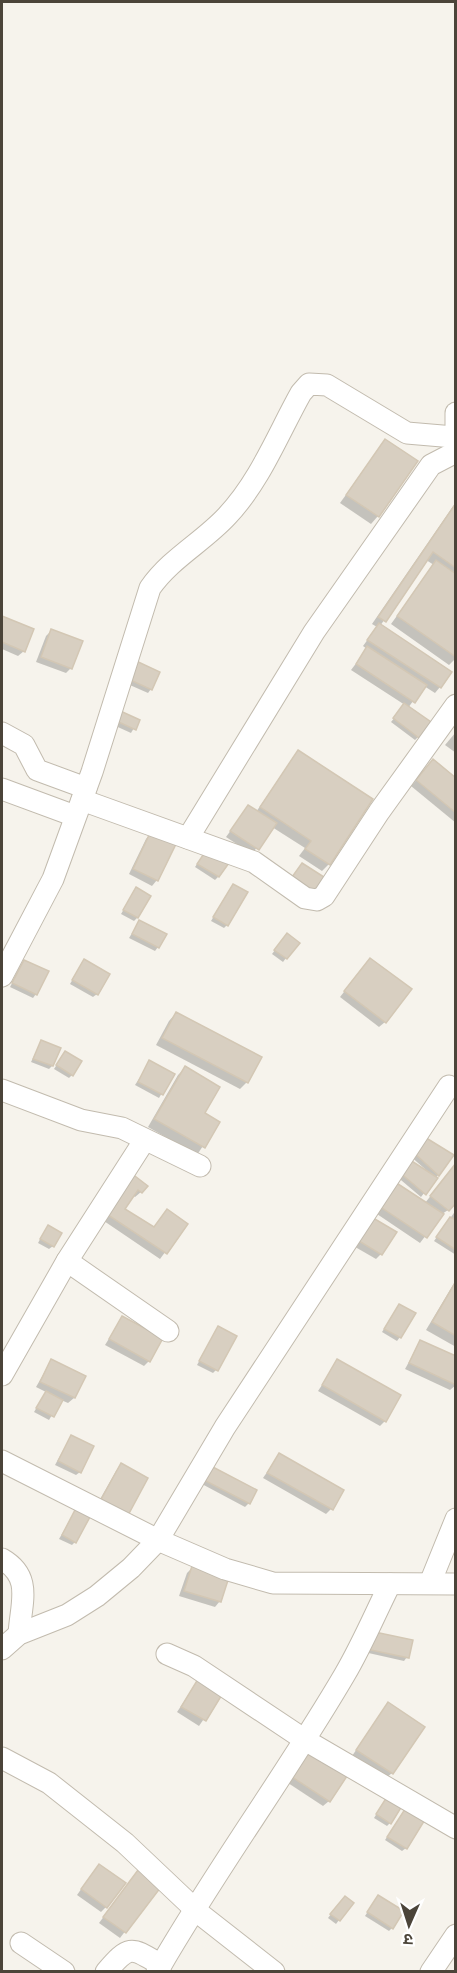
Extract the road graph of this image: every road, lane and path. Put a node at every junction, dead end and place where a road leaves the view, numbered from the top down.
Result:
1 (456, 413) edge
2 (455, 444) edge
3 (456, 705) edge
4 (2, 733) edge
5 (2, 789) edge
6 (81, 801) junction
7 (188, 838) junction
8 (3, 967) edge
9 (449, 1086) dead end
10 (2, 1090) edge
11 (144, 1141) junction
12 (200, 1166) dead end
13 (67, 1261) junction
14 (168, 1331) dead end
15 (2, 1375) edge
16 (2, 1461) edge
17 (456, 1519) edge
18 (158, 1540) junction
19 (2, 1558) edge
20 (430, 1583) junction
21 (390, 1584) junction
22 (456, 1584) edge
23 (19, 1634) junction
24 (2, 1648) edge
25 (167, 1654) dead end
26 (305, 1740) junction
27 (2, 1758) edge
28 (456, 1828) edge
29 (194, 1907) junction
30 (456, 1935) edge
31 (21, 1943) dead end
32 (159, 1968) edge
33 (64, 1971) edge
34 (106, 1971) edge
35 (274, 1971) edge
36 (431, 1971) edge

1 - 2 street
2 - 6 street
2 - 7 street
3 - 7 street
4 - 6 street
5 - 6 street
6 - 7 street
6 - 8 street
9 - 18 street
10 - 11 street
11 - 12 street
11 - 13 street
13 - 14 street
13 - 15 street
16 - 18 street
17 - 20 street
18 - 21 street
18 - 23 street
19 - 23 street
20 - 21 street
20 - 22 street
21 - 26 street
23 - 24 street
25 - 26 street
26 - 28 street
26 - 29 street
27 - 29 street
29 - 32 street
29 - 35 street
30 - 36 street
31 - 33 street
32 - 34 street

